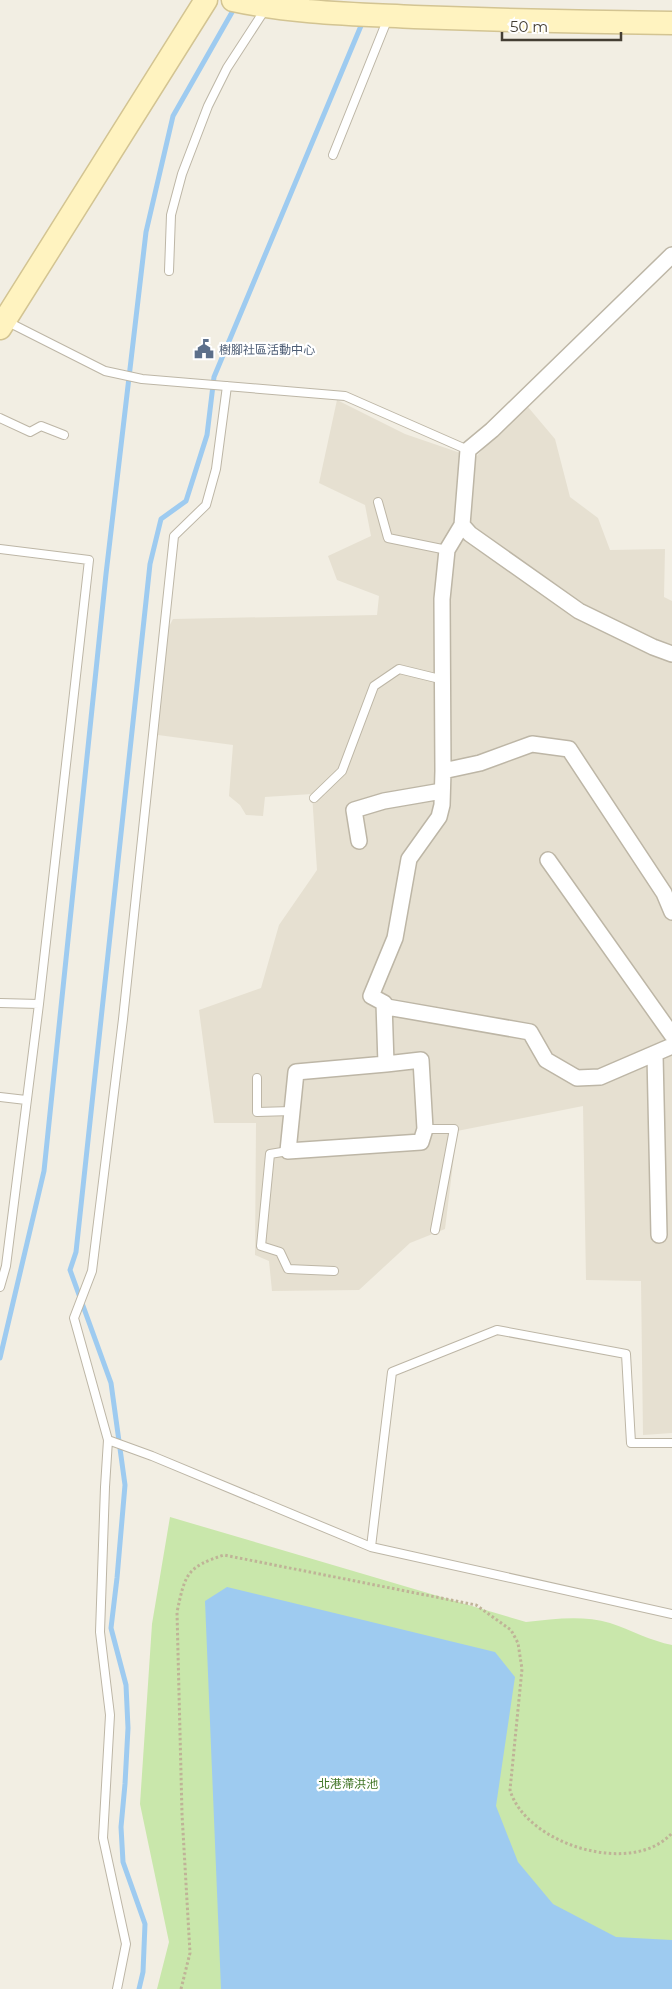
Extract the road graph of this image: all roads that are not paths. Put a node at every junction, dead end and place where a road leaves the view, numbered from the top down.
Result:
1 (206, 0) edge
2 (233, 0) edge
3 (269, 4) edge
4 (389, 16) junction
5 (672, 23) edge
6 (333, 155) dead end
7 (672, 255) edge
8 (168, 271) dead end
9 (2, 324) edge
10 (224, 386) junction
11 (0, 418) edge
12 (64, 435) dead end
13 (468, 450) junction
14 (378, 502) dead end
15 (462, 525) junction
16 (0, 549) edge
17 (447, 550) junction
18 (672, 654) edge
19 (444, 680) junction
20 (443, 771) junction
21 (442, 791) junction
22 (314, 798) dead end
23 (360, 841) dead end
24 (548, 860) dead end
25 (672, 912) edge
26 (0, 1003) edge
27 (384, 1003) junction
28 (39, 1004) junction
29 (672, 1035) edge
30 (672, 1046) edge
31 (655, 1055) junction
32 (386, 1064) junction
33 (257, 1078) dead end
34 (0, 1097) edge
35 (26, 1100) junction
36 (292, 1111) junction
37 (424, 1129) junction
38 (288, 1151) junction
39 (435, 1230) dead end
40 (659, 1235) dead end
41 (334, 1271) dead end
42 (0, 1287) edge
43 (108, 1440) junction
44 (672, 1443) edge
45 (370, 1547) junction
46 (672, 1614) edge
47 (117, 1989) edge

1 - 9 street
2 - 3 street
3 - 4 street
3 - 8 lane
4 - 5 street
4 - 6 lane
7 - 13 street
9 - 10 lane
10 - 13 lane
10 - 43 lane
11 - 12 lane
13 - 15 street
14 - 17 lane
15 - 17 street
15 - 18 street
16 - 28 lane
17 - 19 street
19 - 20 street
19 - 22 lane
20 - 21 street
20 - 25 street
21 - 23 street
21 - 27 street
24 - 29 street
26 - 28 lane
27 - 31 street
27 - 32 street
28 - 35 lane
30 - 31 street
31 - 40 street
32 - 36 street
32 - 37 street
33 - 36 lane
34 - 35 lane
35 - 42 lane
36 - 38 street
37 - 38 street
37 - 39 lane
38 - 41 lane
43 - 45 lane
43 - 47 lane
44 - 45 lane
45 - 46 lane

